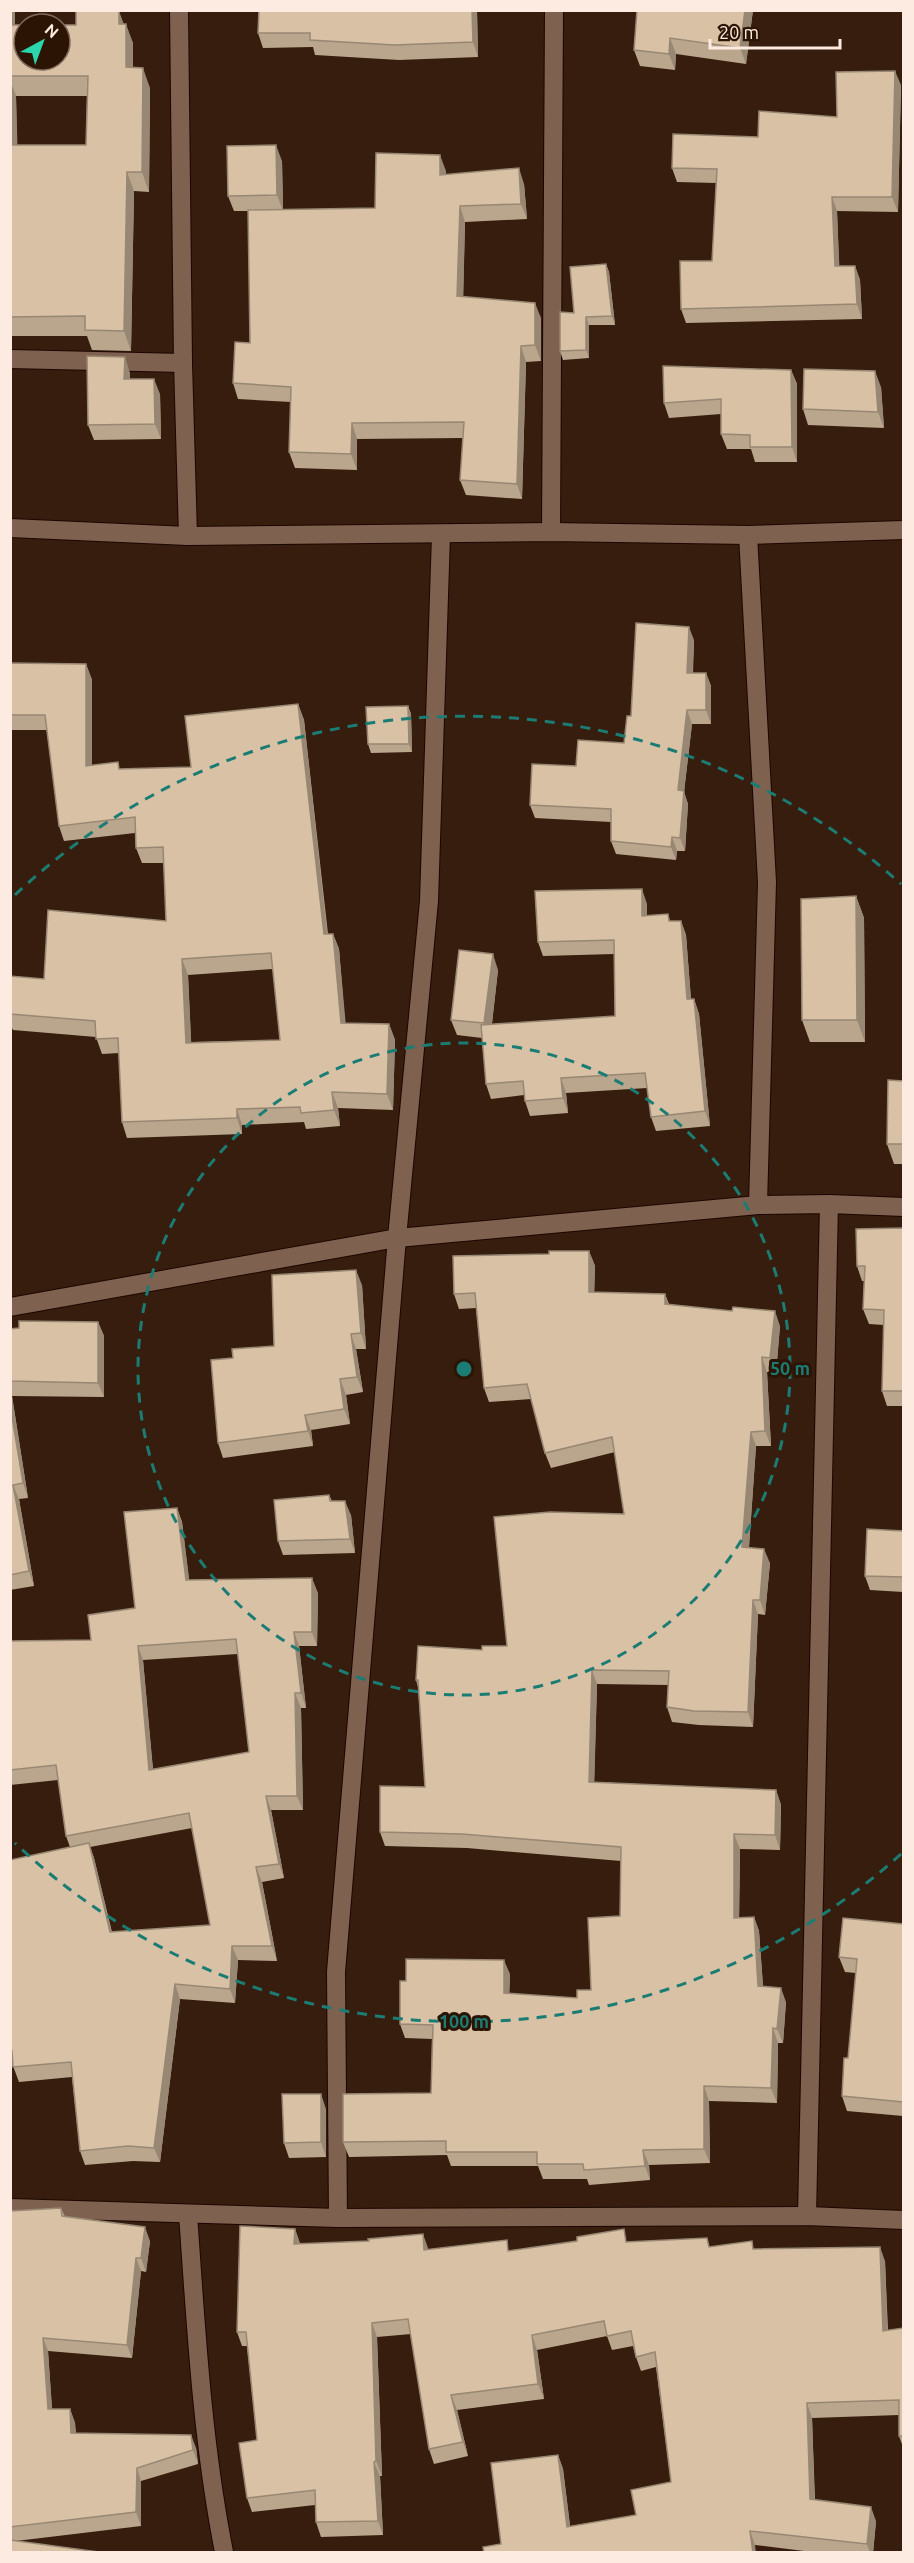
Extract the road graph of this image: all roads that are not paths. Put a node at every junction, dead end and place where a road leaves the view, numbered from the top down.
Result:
1 (179, 10) edge
2 (554, 10) edge
3 (10, 359) edge
4 (183, 363) junction
5 (10, 528) edge
6 (903, 531) edge
7 (551, 532) junction
8 (441, 535) junction
9 (748, 535) junction
10 (188, 536) junction
11 (829, 1204) junction
12 (758, 1205) junction
13 (903, 1207) edge
14 (397, 1238) junction
15 (11, 1306) edge
16 (10, 2208) edge
17 (188, 2214) junction
18 (807, 2216) junction
19 (338, 2218) junction
20 (903, 2220) edge
21 (224, 2553) edge

1 - 4 street
2 - 7 street
3 - 4 street
4 - 10 street
5 - 10 street
6 - 9 street
7 - 8 street
7 - 9 street
8 - 10 street
8 - 14 street
9 - 12 street
11 - 12 street
11 - 13 street
11 - 18 street
12 - 14 street
14 - 15 street
14 - 19 street
16 - 17 street
17 - 19 street
17 - 21 street
18 - 19 street
18 - 20 street

